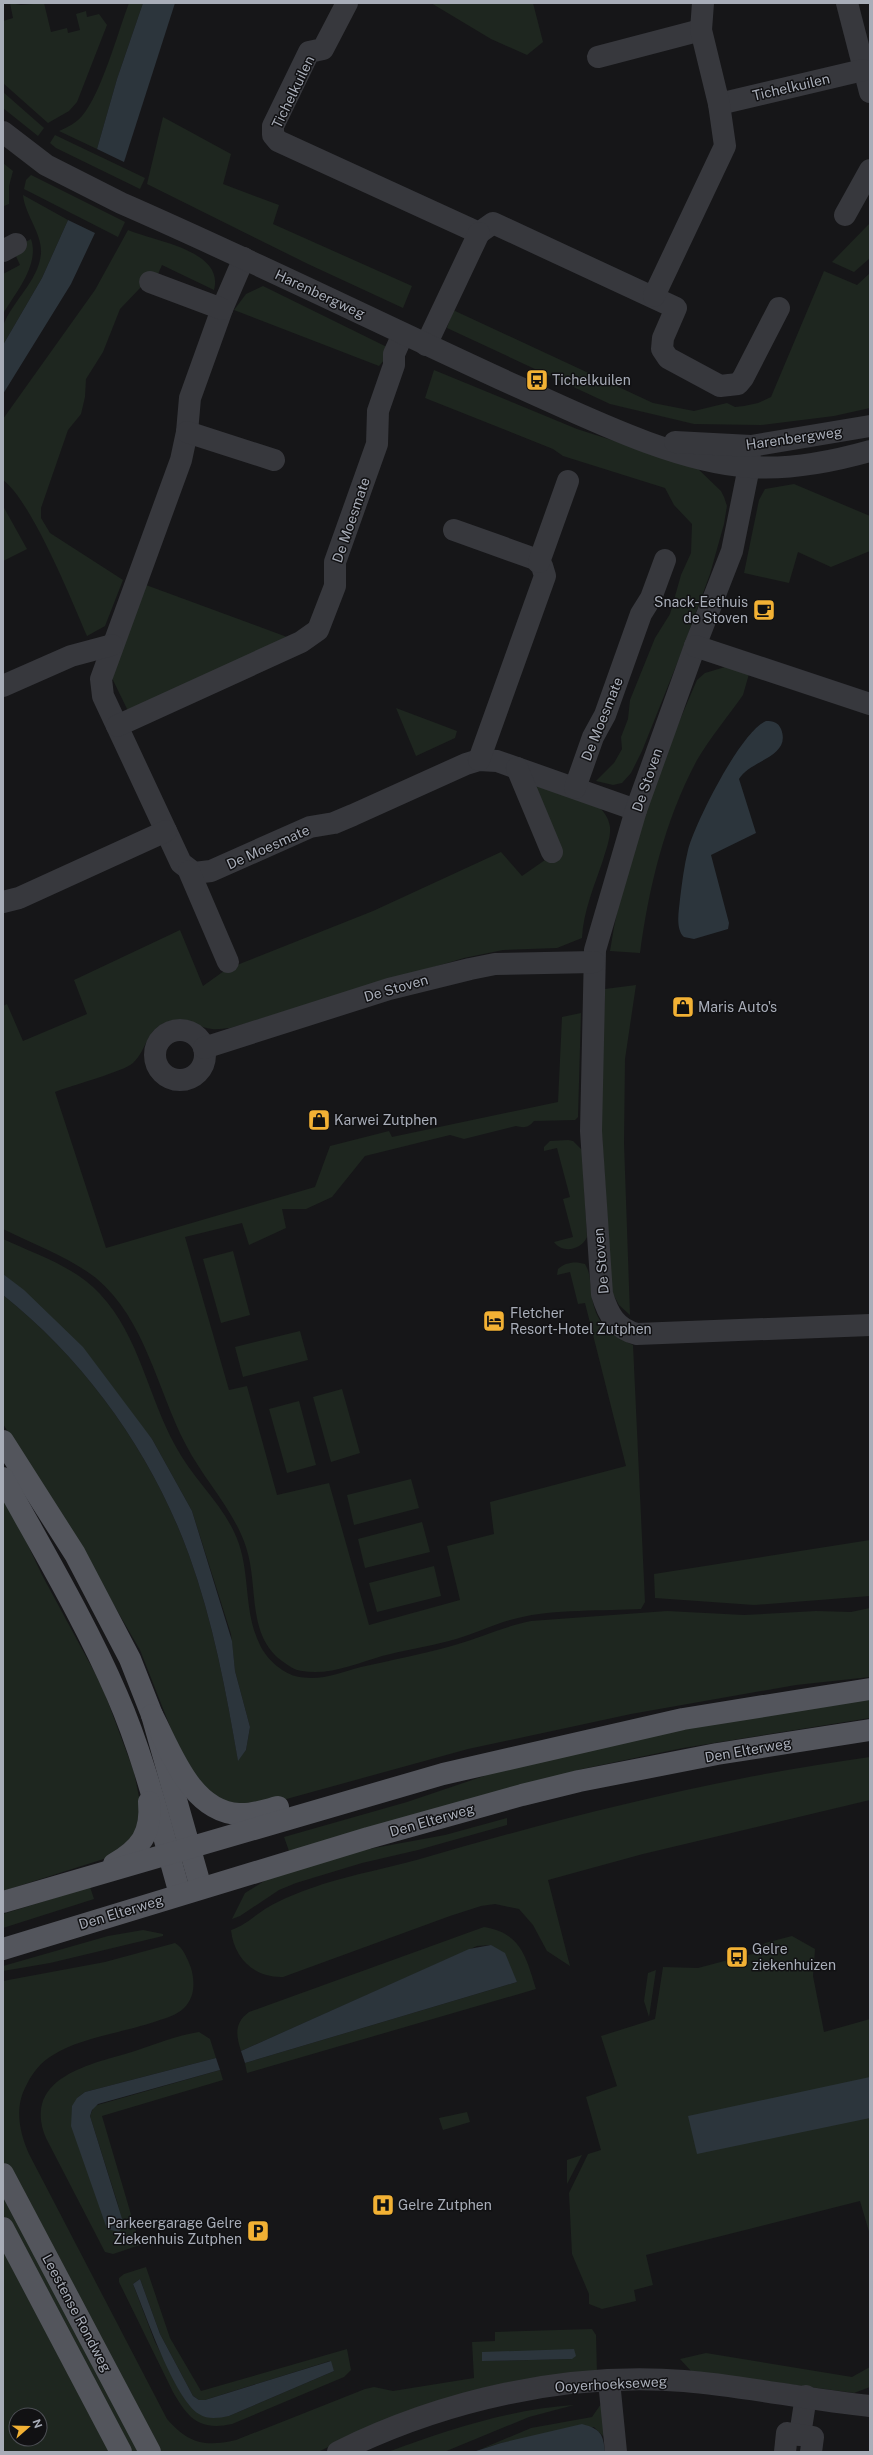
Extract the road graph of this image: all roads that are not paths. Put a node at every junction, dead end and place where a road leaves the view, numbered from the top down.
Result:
1 (347, 3) edge
2 (704, 3) edge
3 (847, 3) edge
4 (701, 30) junction
5 (598, 57) dead end
6 (863, 70) junction
7 (870, 92) edge
8 (719, 104) junction
9 (3, 132) edge
10 (870, 170) edge
11 (845, 215) dead end
12 (479, 233) junction
13 (244, 258) junction
14 (150, 282) dead end
15 (654, 296) junction
16 (779, 308) dead end
17 (222, 310) junction
18 (403, 334) junction
19 (426, 345) junction
20 (870, 426) edge
21 (187, 432) junction
22 (870, 452) edge
23 (750, 457) junction
24 (274, 460) dead end
25 (568, 481) dead end
26 (454, 530) dead end
27 (665, 560) dead end
28 (539, 562) junction
29 (112, 645) junction
30 (694, 646) junction
31 (3, 686) edge
32 (870, 704) edge
33 (117, 726) junction
34 (479, 760) junction
35 (517, 768) junction
36 (575, 788) junction
37 (636, 810) junction
38 (166, 831) junction
39 (552, 852) dead end
40 (189, 871) junction
41 (3, 902) edge
42 (228, 962) dead end
43 (594, 962) junction
44 (204, 1048) dead end
45 (870, 1325) edge
46 (3, 1441) edge
47 (3, 1478) edge
48 (870, 1689) edge
49 (152, 1715) junction
50 (683, 1718) junction
51 (870, 1730) edge
52 (144, 1772) junction
53 (189, 1848) junction
54 (168, 1854) junction
55 (78, 1880) junction
56 (201, 1888) junction
57 (180, 1894) junction
58 (3, 1902) edge
59 (3, 1949) edge
60 (3, 2174) edge
61 (3, 2228) edge
62 (610, 2381) junction
63 (806, 2396) junction
64 (870, 2406) edge
65 (805, 2443) edge
66 (122, 2452) edge
67 (150, 2452) edge
68 (338, 2452) edge
69 (616, 2452) edge
70 (785, 2452) edge

1 - 12 street, Tichelkuilen
2 - 4 street
3 - 6 street
4 - 5 street
4 - 8 street
6 - 7 street
6 - 8 street, Tichelkuilen
8 - 15 street
9 - 13 street, Harenbergweg
10 - 11 street
12 - 15 street
12 - 19 street
13 - 17 street
13 - 18 street, Harenbergweg
14 - 17 street
15 - 16 street
17 - 21 street
18 - 19 street, Harenbergweg
18 - 33 street, De Moesmate
19 - 23 street, Harenbergweg
20 - 23 street, Harenbergweg
21 - 24 street
21 - 29 street
22 - 23 street, Harenbergweg
23 - 30 street, De Stoven
25 - 28 street
26 - 28 street
27 - 36 street, De Moesmate
28 - 34 street
29 - 31 street
29 - 33 street
30 - 32 street
30 - 37 street, De Stoven
33 - 38 street
34 - 35 street, De Moesmate
34 - 40 street, De Moesmate
35 - 36 street, De Moesmate
35 - 39 street
36 - 37 street, De Moesmate
37 - 43 street, De Stoven
38 - 40 street
38 - 41 street
40 - 42 street
43 - 44 street, De Stoven
43 - 45 street, De Stoven
46 - 49 main road
47 - 52 main road
48 - 50 main road
49 - 50 main road
49 - 53 main road
50 - 53 main road
51 - 56 main road, Den Elterweg
52 - 54 main road
52 - 55 main road
53 - 54 main road
53 - 56 main road
54 - 55 main road
54 - 57 main road
55 - 58 main road
56 - 57 main road, Den Elterweg
57 - 59 main road, Den Elterweg
60 - 67 main road, Leestense Rondweg
61 - 66 main road, Leestense Rondweg
62 - 63 street, Ooyerhoekseweg
62 - 68 street, Ooyerhoekseweg
62 - 69 street
63 - 64 street, Ooyerhoekseweg
63 - 65 street
65 - 70 street

